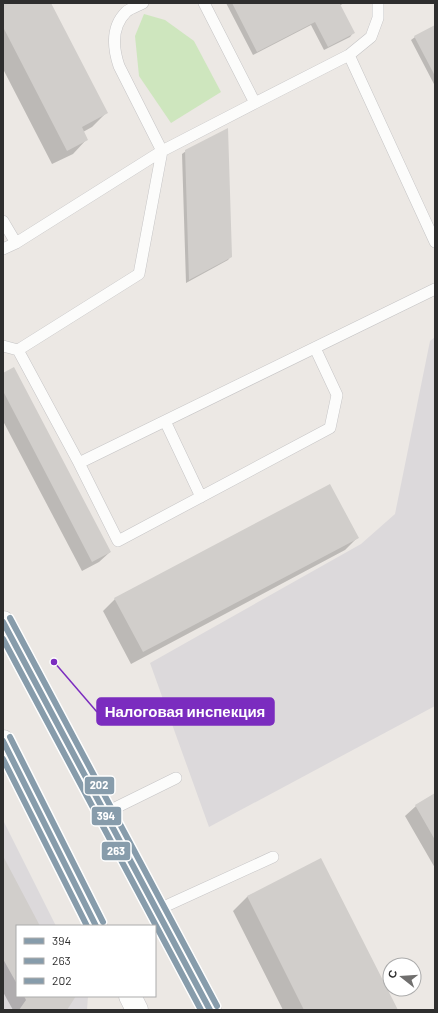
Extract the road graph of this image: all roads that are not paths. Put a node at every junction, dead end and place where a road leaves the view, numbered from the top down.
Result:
1 (143, 3) edge
2 (204, 3) edge
3 (378, 3) edge
4 (349, 54) junction
5 (255, 103) junction
6 (162, 151) junction
7 (3, 221) edge
8 (435, 242) edge
9 (16, 243) junction
10 (3, 249) edge
11 (435, 289) edge
12 (3, 346) edge
13 (315, 348) junction
14 (18, 350) junction
15 (165, 421) junction
16 (79, 463) junction
17 (201, 497) junction
18 (3, 622) edge
19 (3, 741) edge
20 (176, 778) dead end
21 (105, 813) junction
22 (273, 857) dead end
23 (157, 910) junction
24 (95, 925) edge
25 (130, 997) edge
26 (137, 1010) edge
27 (210, 1010) edge

1 - 6 lane
2 - 5 lane
3 - 4 lane
4 - 5 lane
4 - 8 lane
5 - 6 lane
6 - 9 lane
6 - 14 lane
7 - 9 lane
9 - 10 lane
11 - 13 lane
12 - 14 lane
13 - 15 lane
13 - 17 lane
14 - 16 lane
15 - 16 lane
15 - 17 lane
16 - 17 lane
18 - 21 main road
19 - 24 main road
20 - 21 lane
21 - 23 main road
22 - 23 lane
23 - 27 main road
25 - 26 main road

